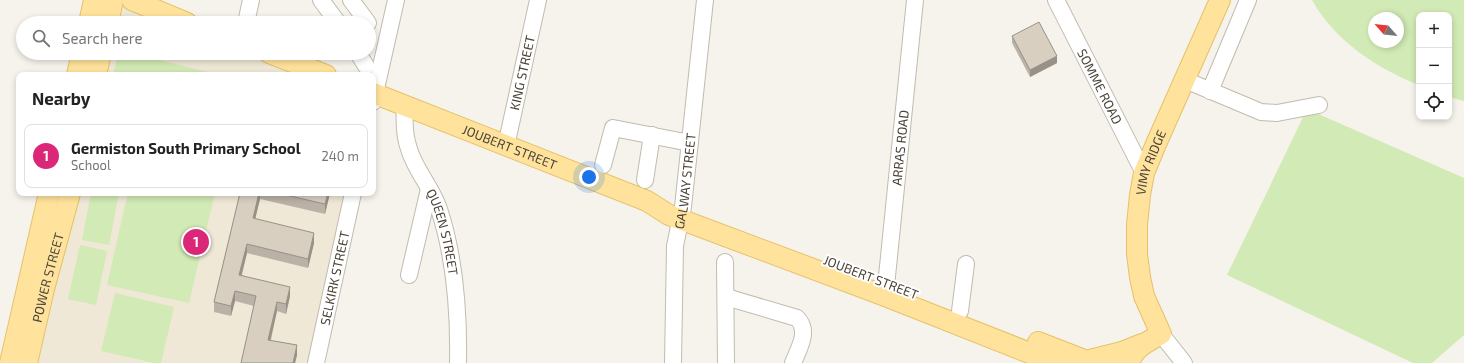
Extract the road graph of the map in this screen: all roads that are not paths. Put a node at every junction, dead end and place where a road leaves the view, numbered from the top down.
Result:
1 (94, 0) edge
2 (113, 0) edge
3 (132, 0) edge
4 (251, 0) edge
5 (321, 0) edge
6 (351, 0) edge
7 (396, 0) edge
8 (538, 0) edge
9 (705, 0) edge
10 (916, 0) edge
11 (1056, 0) edge
12 (1220, 0) edge
13 (1248, 0) edge
14 (91, 16) edge
15 (110, 16) edge
16 (170, 16) edge
17 (248, 16) edge
18 (333, 16) edge
19 (363, 16) edge
20 (376, 33) edge
21 (386, 47) junction
22 (80, 60) edge
23 (99, 60) edge
24 (287, 60) edge
25 (78, 72) edge
26 (97, 72) edge
27 (318, 72) edge
28 (1185, 80) junction
29 (376, 88) edge
30 (1210, 92) junction
31 (376, 97) edge
32 (1319, 104) dead end
33 (405, 107) junction
34 (652, 135) junction
35 (690, 143) junction
36 (506, 146) junction
37 (603, 165) dead end
38 (1144, 173) junction
39 (645, 180) dead end
40 (429, 189) junction
41 (49, 196) edge
42 (69, 196) edge
43 (352, 196) edge
44 (681, 213) junction
45 (725, 262) dead end
46 (966, 264) dead end
47 (409, 275) dead end
48 (36, 288) junction
49 (886, 290) junction
50 (726, 297) junction
51 (960, 312) junction
52 (1161, 334) junction
53 (1142, 344) junction
54 (1089, 362) edge
55 (10, 363) edge
56 (27, 363) edge
57 (316, 363) edge
58 (458, 363) edge
59 (673, 363) edge
60 (726, 363) edge
61 (793, 363) edge
62 (1055, 363) edge
63 (1129, 363) edge
64 (1184, 363) edge

1 - 14 main road
2 - 15 main road
3 - 16 main road
4 - 17 street
5 - 18 street
6 - 19 street
7 - 21 street
8 - 36 street, KING STREET
9 - 35 street, GALWAY STREET
10 - 49 street, ARRAS ROAD
11 - 38 street, SOMME ROAD
12 - 28 main road, VIMY RIDGE
13 - 30 street
20 - 21 street
21 - 29 street
22 - 25 main road
23 - 26 main road
24 - 27 main road
28 - 30 street
28 - 38 main road, VIMY RIDGE
30 - 32 street
31 - 33 main road, JOUBERT STREET
33 - 36 main road, JOUBERT STREET
33 - 40 street, QUEEN STREET
34 - 35 street
34 - 37 street
34 - 39 street
35 - 44 street, GALWAY STREET
36 - 44 main road, JOUBERT STREET
38 - 52 main road, VIMY RIDGE
40 - 47 street
40 - 58 street, QUEEN STREET
41 - 48 main road, POWER STREET
42 - 48 main road, POWER STREET
43 - 57 street, SELKIRK STREET
44 - 49 main road, JOUBERT STREET
44 - 59 street, GALWAY STREET
45 - 50 street
46 - 51 street
48 - 55 main road, POWER STREET
48 - 56 main road, POWER STREET
49 - 51 main road, JOUBERT STREET
49 - 62 main road, JOUBERT STREET
50 - 60 street
50 - 61 street
51 - 54 main road, JOUBERT STREET
52 - 53 main road
52 - 64 street, VIMY RIDGE
53 - 54 main road
53 - 63 main road

